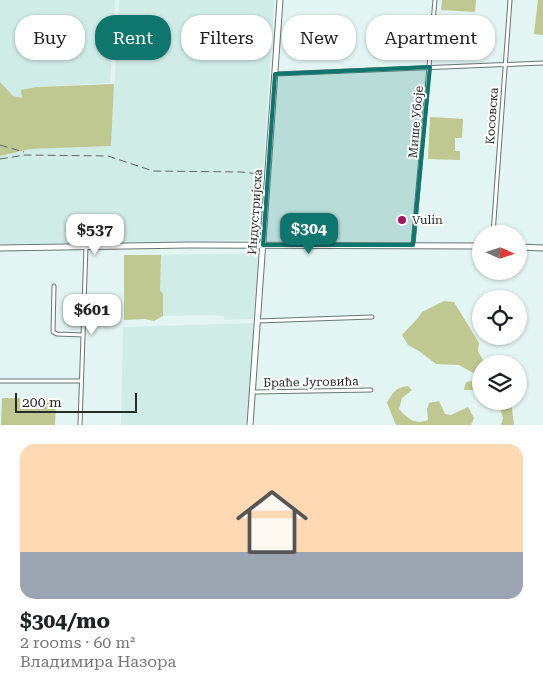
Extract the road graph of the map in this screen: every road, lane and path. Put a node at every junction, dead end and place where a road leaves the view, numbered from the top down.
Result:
1 (280, 0) edge
2 (435, 0) edge
3 (510, 0) edge
4 (543, 63) edge
5 (505, 64) junction
6 (430, 68) junction
7 (275, 74) junction
8 (493, 225) edge
9 (263, 245) junction
10 (413, 245) junction
11 (86, 246) junction
12 (472, 246) edge
13 (528, 247) edge
14 (0, 248) edge
15 (543, 248) edge
16 (54, 286) dead end
17 (372, 317) dead end
18 (257, 321) junction
19 (83, 334) junction
20 (0, 381) edge
21 (81, 381) junction
22 (371, 390) dead end
23 (252, 392) junction
24 (80, 425) edge
25 (250, 425) edge

1 - 7 street, Индустријска
2 - 6 street, Мише Убоје
3 - 5 street, Косовска
4 - 5 street
5 - 6 street
5 - 8 street, Косовска
6 - 7 street
6 - 10 street, Мише Убоје
7 - 9 street, Индустријска
9 - 10 street
9 - 11 street
9 - 18 street, Индустријска
10 - 12 street
11 - 14 street
11 - 19 street
13 - 15 street
16 - 19 street
17 - 18 street
18 - 23 street, Индустријска
19 - 21 street
20 - 21 street
21 - 24 street
22 - 23 street, Браће Југовића
23 - 25 street, Индустријска

